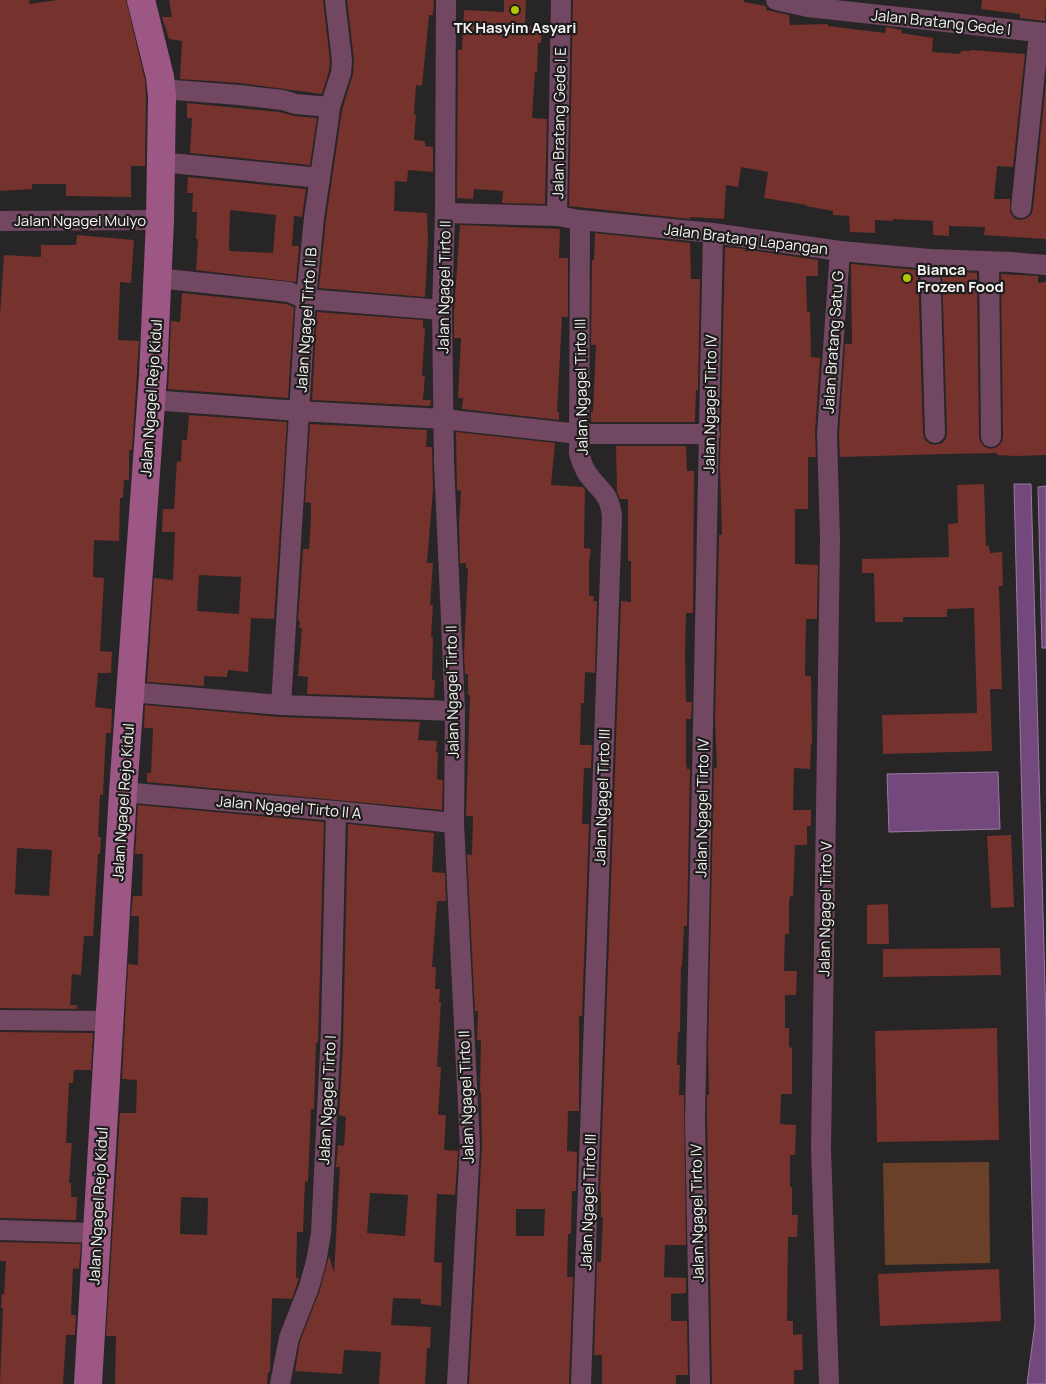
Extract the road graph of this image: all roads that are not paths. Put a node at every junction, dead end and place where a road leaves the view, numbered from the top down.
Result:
1 (141, 0) edge
2 (335, 0) edge
3 (446, 0) edge
4 (562, 0) edge
5 (776, 0) edge
6 (1043, 33) edge
7 (161, 90) junction
8 (330, 106) junction
9 (161, 162) junction
10 (320, 178) junction
11 (1021, 208) dead end
12 (445, 213) junction
13 (557, 216) junction
14 (160, 220) junction
15 (580, 220) junction
16 (0, 221) edge
17 (713, 233) junction
18 (840, 251) junction
19 (930, 259) junction
20 (989, 262) junction
21 (1046, 265) edge
22 (158, 278) junction
23 (306, 298) junction
24 (442, 310) junction
25 (151, 400) junction
26 (299, 411) junction
27 (443, 419) junction
28 (935, 433) dead end
29 (579, 434) junction
30 (710, 434) junction
31 (827, 434) joint
32 (991, 437) dead end
33 (130, 692) junction
34 (281, 705) junction
35 (455, 712) junction
36 (123, 792) junction
37 (336, 811) junction
38 (454, 823) junction
39 (0, 1020) edge
40 (109, 1021) junction
41 (0, 1230) edge
42 (96, 1233) junction
43 (88, 1384) edge
44 (280, 1384) edge
45 (457, 1384) edge
46 (582, 1384) edge
47 (700, 1384) edge
48 (829, 1384) edge

1 - 7 main road, Jalan Ngagel Rejo Kidul
2 - 8 street, Jalan Ngagel Tirto II B
3 - 12 street, Jalan Ngagel Tirto II
4 - 13 street, Jalan Bratang Gede I E
5 - 6 street, Jalan Bratang Gede I
6 - 11 street
7 - 8 street
7 - 9 main road, Jalan Ngagel Rejo Kidul
8 - 10 street, Jalan Ngagel Tirto II B
9 - 10 street
9 - 14 main road, Jalan Ngagel Rejo Kidul
10 - 23 street, Jalan Ngagel Tirto II B
12 - 13 street, Jalan Bratang Lapangan
12 - 24 street, Jalan Ngagel Tirto II
13 - 15 street, Jalan Bratang Lapangan
14 - 16 street, Jalan Ngagel Mulyo
14 - 22 main road, Jalan Ngagel Rejo Kidul
15 - 17 street, Jalan Bratang Lapangan
15 - 29 street, Jalan Ngagel Tirto III
17 - 18 street, Jalan Bratang Lapangan
17 - 30 street, Jalan Ngagel Tirto IV
18 - 19 street, Jalan Bratang Lapangan
18 - 31 street, Jalan Bratang Satu G
19 - 20 street, Jalan Bratang Lapangan
19 - 28 street
20 - 21 street, Jalan Bratang Lapangan
20 - 32 street
22 - 23 street
22 - 25 main road, Jalan Ngagel Rejo Kidul
23 - 24 street
23 - 26 street, Jalan Ngagel Tirto II B
24 - 27 street, Jalan Ngagel Tirto II
25 - 26 street
25 - 33 main road, Jalan Ngagel Rejo Kidul
26 - 27 street
26 - 34 street, Jalan Ngagel Tirto II B
27 - 29 street
27 - 35 street, Jalan Ngagel Tirto II
29 - 30 street
29 - 46 street, Jalan Ngagel Tirto III
30 - 47 street, Jalan Ngagel Tirto IV
31 - 48 street, Jalan Ngagel Tirto V
33 - 34 street
33 - 36 main road, Jalan Ngagel Rejo Kidul
34 - 35 street
35 - 38 street, Jalan Ngagel Tirto II
36 - 37 street, Jalan Ngagel Tirto II A
36 - 40 main road, Jalan Ngagel Rejo Kidul
37 - 38 street, Jalan Ngagel Tirto II A
37 - 44 street, Jalan Ngagel Tirto I
38 - 45 street, Jalan Ngagel Tirto II
39 - 40 street
40 - 42 main road, Jalan Ngagel Rejo Kidul
41 - 42 street
42 - 43 main road, Jalan Ngagel Rejo Kidul

